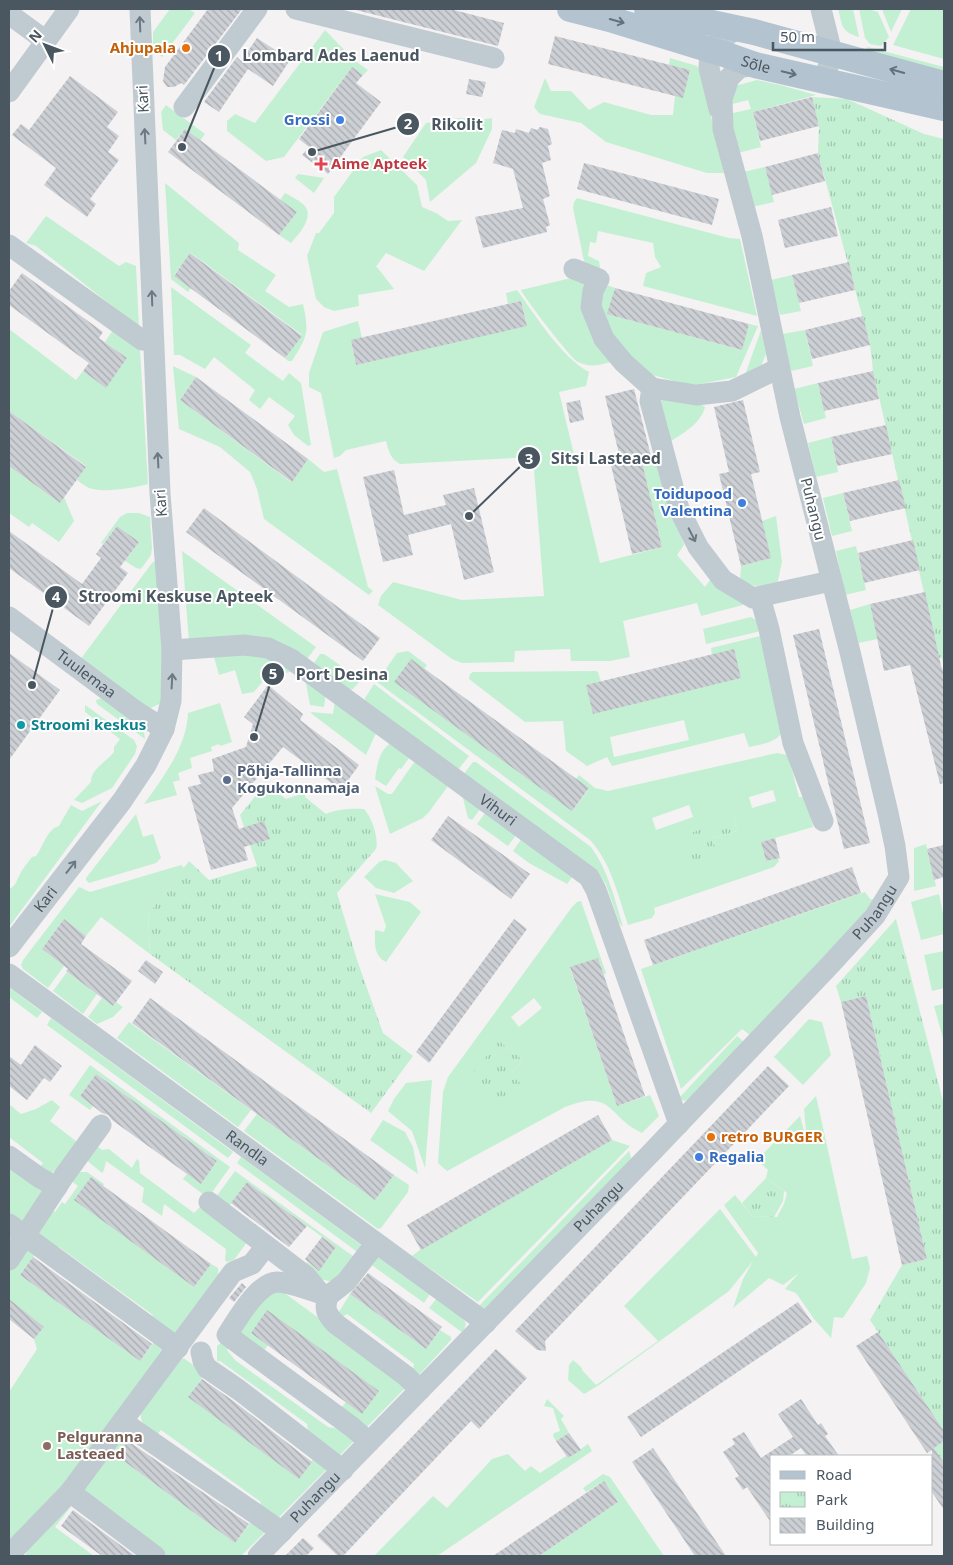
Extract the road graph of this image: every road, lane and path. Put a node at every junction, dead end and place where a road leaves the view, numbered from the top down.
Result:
1 (69, 9) edge
2 (140, 9) edge
3 (257, 9) edge
4 (296, 9) edge
5 (570, 9) edge
6 (648, 9) edge
7 (821, 9) edge
8 (9, 14) edge
9 (737, 28) junction
10 (46, 41) junction
11 (832, 52) junction
12 (494, 58) dead end
13 (710, 59) junction
14 (755, 64) junction
15 (824, 81) junction
16 (944, 84) edge
17 (9, 92) edge
18 (184, 107) dead end
19 (944, 108) edge
20 (723, 129) junction
21 (9, 245) edge
22 (574, 269) dead end
23 (153, 340) junction
24 (779, 368) junction
25 (652, 388) junction
26 (831, 581) junction
27 (760, 597) junction
28 (9, 617) edge
29 (172, 650) junction
30 (164, 729) junction
31 (823, 821) dead end
32 (9, 947) edge
33 (9, 974) edge
34 (679, 1124) junction
35 (101, 1125) dead end
36 (9, 1156) edge
37 (57, 1187) junction
38 (209, 1202) dead end
39 (17, 1230) edge
40 (376, 1243) junction
41 (266, 1246) junction
42 (9, 1260) edge
43 (324, 1294) junction
44 (486, 1323) junction
45 (178, 1348) junction
46 (201, 1352) dead end
47 (420, 1390) junction
48 (123, 1422) junction
49 (369, 1442) junction
50 (343, 1470) junction
51 (70, 1492) junction
52 (282, 1532) junction
53 (9, 1555) edge
54 (155, 1556) edge
55 (258, 1556) edge

1 - 10 street
23 -> 2 street, Kari
3 - 18 street
4 - 12 street
5 -> 13 main road, Sõle
6 - 9 main road, Sõle
7 - 11 street
8 - 10 street
9 - 11 main road, Sõle
9 - 13 street
10 - 17 street
11 - 15 street
16 -> 11 main road, Sõle
13 - 14 main road, Sõle
13 - 20 street
14 -> 15 main road, Sõle
14 - 20 street, Puhangu
15 - 19 main road, Sõle
20 - 24 street, Puhangu
21 - 23 street
22 - 25 street
29 -> 23 street, Kari
24 - 25 street
24 - 26 street, Puhangu
25 -> 27 street
26 - 27 street
26 - 34 street, Puhangu
27 - 31 street
28 - 30 street, Tuulemaa
30 -> 29 street, Kari
29 - 34 street, Vihuri
32 -> 30 street, Kari
33 - 40 street, Randla
34 - 44 street, Puhangu
35 - 37 street
36 - 37 street
37 - 39 street
38 - 41 street
39 - 42 street
39 - 45 street
40 - 43 street
40 - 44 street, Randla
41 - 43 street
41 - 45 street
43 - 47 street
43 - 49 street
44 - 47 street, Puhangu
45 - 48 street
46 - 50 street
47 - 49 street, Puhangu
48 - 51 street
48 - 52 street
49 - 50 street, Puhangu
50 - 52 street, Puhangu
51 - 53 street
51 - 54 street
52 - 55 street, Puhangu

